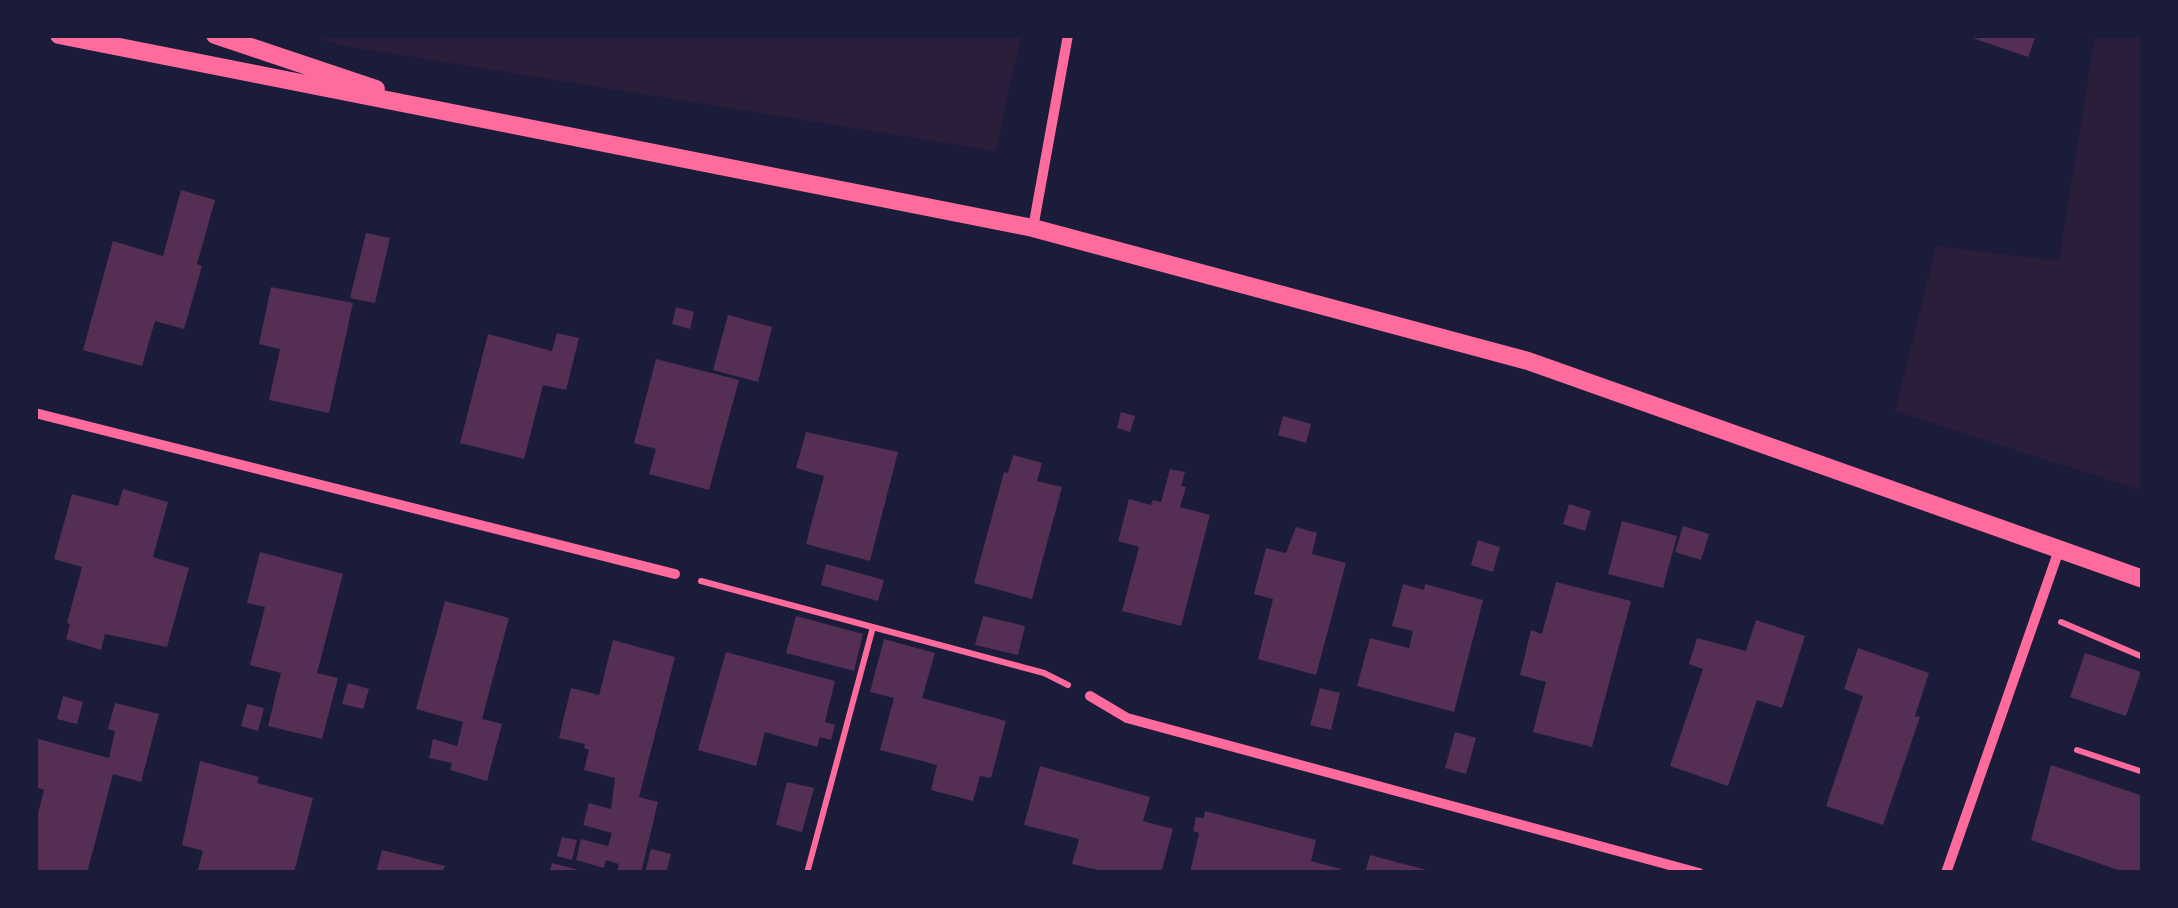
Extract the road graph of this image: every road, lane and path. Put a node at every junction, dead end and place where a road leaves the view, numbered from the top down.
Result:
1 (59, 35) edge
2 (216, 35) edge
3 (1068, 35) edge
4 (448, 113) junction
5 (1033, 228) junction
6 (35, 413) edge
7 (2058, 550) junction
8 (675, 574) joint
9 (2143, 579) edge
10 (2037, 612) junction
11 (872, 627) junction
12 (2143, 657) edge
13 (1090, 696) joint
14 (2077, 750) dead end
15 (2143, 772) edge
16 (807, 873) edge
17 (1699, 873) edge
18 (1946, 873) edge

1 - 4 street
2 - 4 street
3 - 5 street
4 - 5 street
5 - 7 street
6 - 8 street
7 - 9 street
7 - 10 street
8 - 11 path
10 - 12 path
10 - 18 street
11 - 13 path
11 - 16 path
13 - 17 street
14 - 15 path

